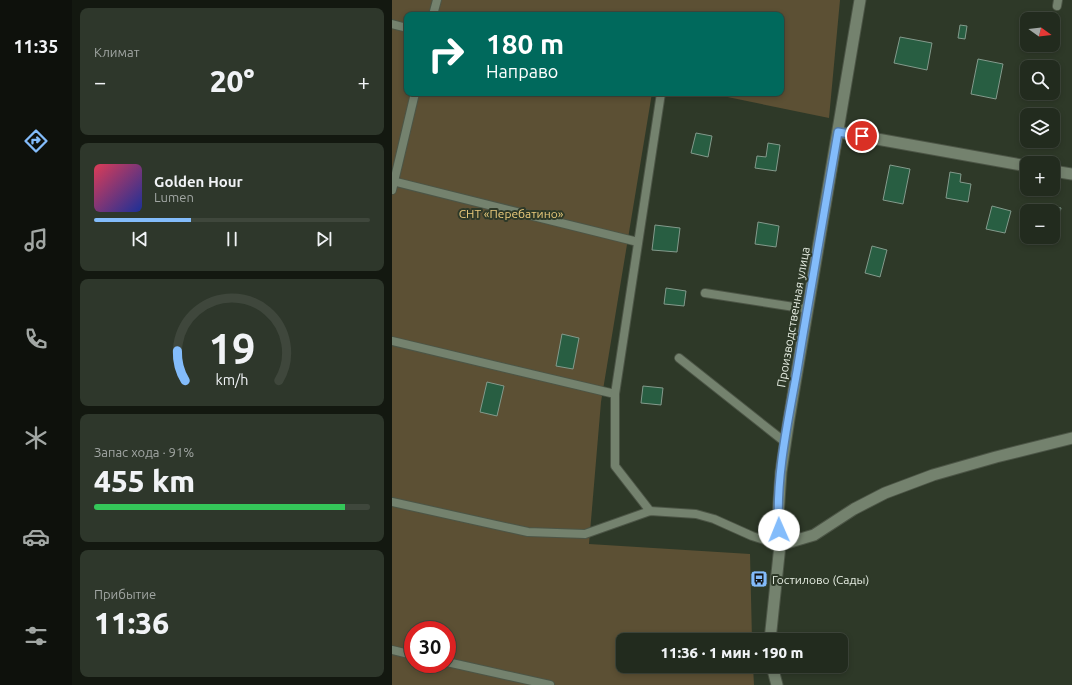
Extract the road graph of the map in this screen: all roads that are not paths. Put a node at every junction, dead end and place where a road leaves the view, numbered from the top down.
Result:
1 (437, 0) edge
2 (860, 0) edge
3 (435, 12) edge
4 (392, 24) edge
5 (404, 27) edge
6 (414, 96) edge
7 (661, 96) edge
8 (838, 132) junction
9 (1020, 165) edge
10 (1060, 172) edge
11 (1072, 174) edge
12 (393, 181) edge
13 (392, 190) edge
14 (638, 242) junction
15 (705, 293) dead end
16 (807, 309) junction
17 (392, 341) edge
18 (679, 358) dead end
19 (615, 394) junction
20 (1072, 438) edge
21 (786, 442) junction
22 (392, 502) edge
23 (650, 511) junction
24 (780, 545) junction
25 (771, 633) edge
26 (392, 650) edge
27 (404, 653) edge
28 (456, 664) edge
29 (774, 673) edge
30 (550, 685) edge
31 (777, 685) edge

1 - 3 lane
2 - 8 street, Производственная улица
4 - 5 lane
6 - 12 lane
7 - 14 lane
8 - 9 street
8 - 16 street, Производственная улица
10 - 11 street
12 - 13 lane
12 - 14 lane
14 - 19 lane
15 - 16 lane
16 - 21 street, Производственная улица
17 - 19 lane
18 - 21 lane
19 - 23 lane
20 - 24 street
21 - 24 street, Производственная улица
22 - 23 lane
23 - 24 lane
24 - 25 street, Производственная улица
26 - 27 lane
28 - 30 lane
29 - 31 street

